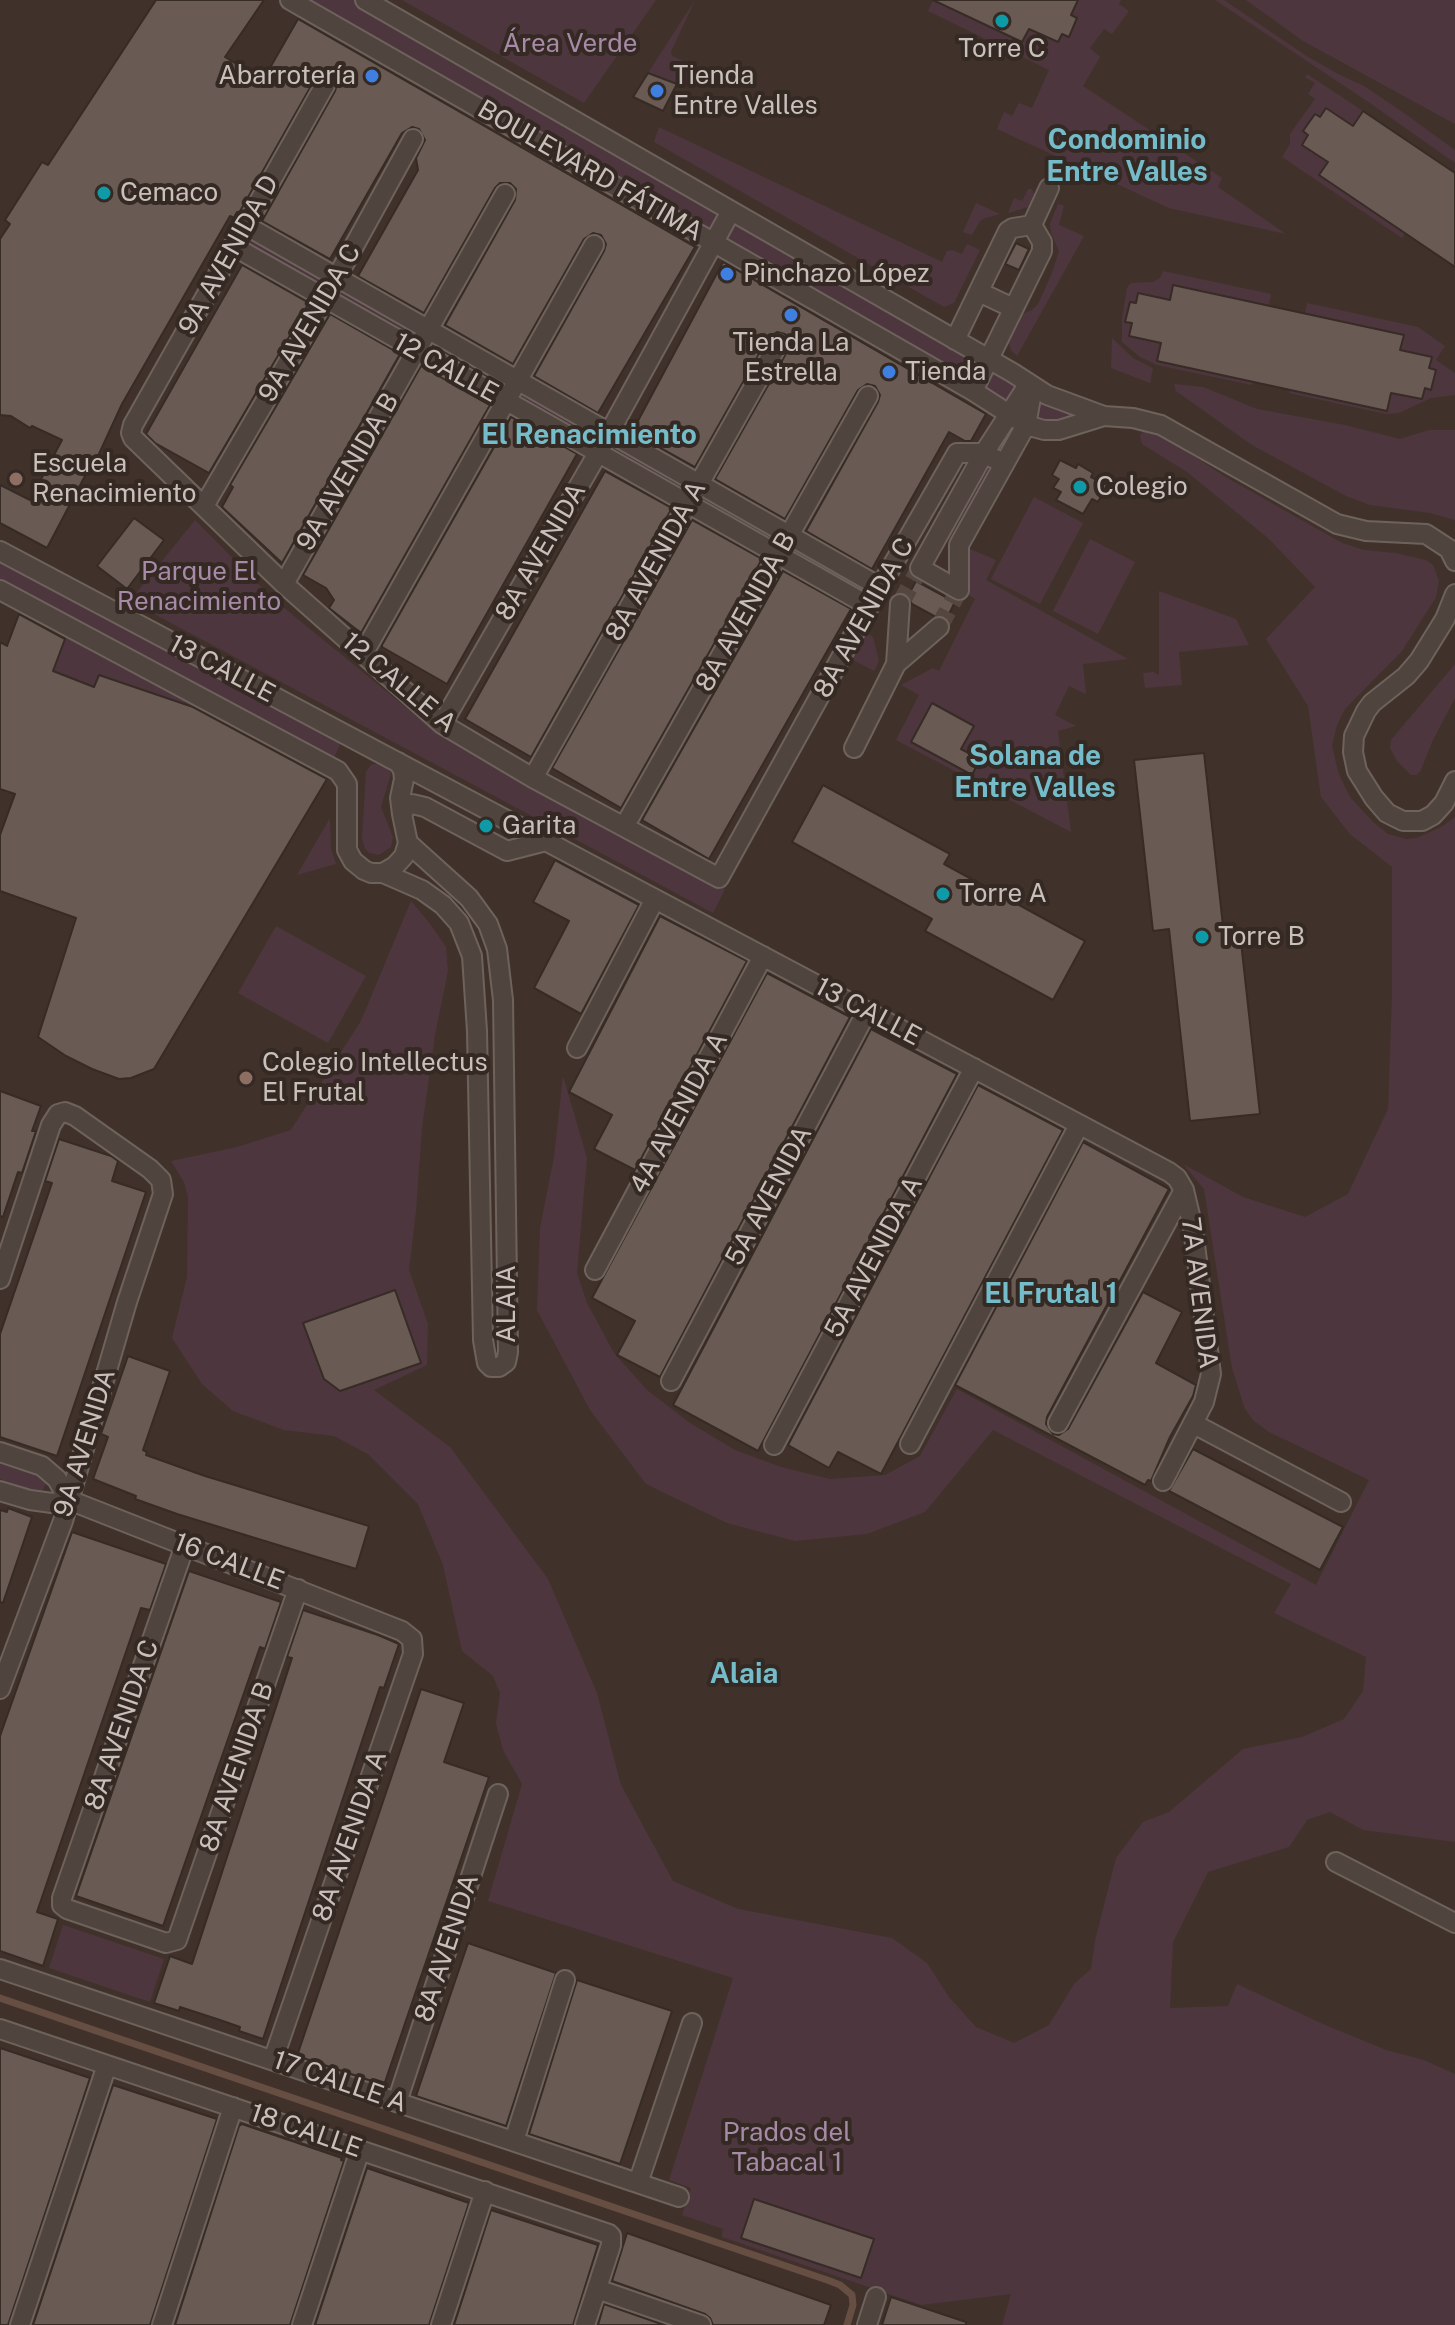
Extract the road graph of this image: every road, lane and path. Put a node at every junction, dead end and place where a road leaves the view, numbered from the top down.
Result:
1 (290, 0) edge
2 (365, 0) edge
3 (325, 85) dead end
4 (413, 139) dead end
5 (1049, 188) dead end
6 (505, 194) dead end
7 (731, 211) junction
8 (1032, 225) junction
9 (245, 226) junction
10 (713, 242) junction
11 (594, 245) dead end
12 (233, 246) junction
13 (337, 278) junction
14 (979, 292) junction
15 (325, 298) junction
16 (1013, 308) junction
17 (429, 330) junction
18 (955, 340) junction
19 (778, 344) dead end
20 (418, 350) junction
21 (988, 359) junction
22 (517, 380) junction
23 (1030, 386) junction
24 (973, 391) junction
25 (868, 396) dead end
26 (506, 400) junction
27 (1009, 414) junction
28 (1104, 416) junction
29 (133, 425) joint
30 (1026, 425) junction
31 (609, 432) junction
32 (598, 452) junction
33 (984, 453) junction
34 (1004, 464) junction
35 (699, 484) junction
36 (689, 502) junction
37 (204, 506) junction
38 (939, 533) junction
39 (789, 535) junction
40 (959, 545) junction
41 (0, 551) edge
42 (778, 553) junction
43 (1455, 561) edge
44 (284, 584) junction
45 (880, 587) junction
46 (0, 590) edge
47 (1455, 594) edge
48 (900, 604) tunnel mouth
49 (869, 606) junction
50 (939, 627) tunnel mouth
51 (363, 654) junction
52 (896, 664) junction
53 (442, 724) junction
54 (854, 748) dead end
55 (350, 758) junction
56 (398, 762) junction
57 (533, 778) junction
58 (1455, 781) edge
59 (402, 814) junction
60 (624, 827) junction
61 (546, 841) junction
62 (408, 843) junction
63 (383, 873) junction
64 (719, 878) joint
65 (655, 899) junction
66 (763, 956) junction
67 (867, 1011) junction
68 (577, 1048) dead end
69 (974, 1068) junction
70 (1079, 1125) junction
71 (1184, 1190) junction
72 (595, 1270) dead end
73 (0, 1279) edge
74 (671, 1381) dead end
75 (1058, 1423) dead end
76 (1194, 1424) junction
77 (910, 1444) dead end
78 (774, 1445) dead end
79 (0, 1452) edge
80 (1163, 1481) dead end
81 (0, 1491) edge
82 (69, 1500) junction
83 (1341, 1502) dead end
84 (185, 1545) junction
85 (298, 1589) junction
86 (388, 1626) joint
87 (0, 1689) edge
88 (498, 1794) dead end
89 (1336, 1862) dead end
90 (1455, 1923) edge
91 (174, 1942) joint
92 (0, 1969) edge
93 (565, 1980) dead end
94 (692, 2023) dead end
95 (0, 2029) edge
96 (273, 2060) junction
97 (107, 2065) junction
98 (397, 2102) junction
99 (233, 2107) junction
100 (514, 2141) junction
101 (360, 2150) junction
102 (638, 2183) junction
103 (485, 2191) junction
104 (679, 2197) dead end
105 (597, 2289) junction
106 (876, 2297) dead end
107 (20, 2325) edge
108 (162, 2325) edge
109 (302, 2325) edge
110 (441, 2325) edge
111 (585, 2325) edge
112 (701, 2325) edge
113 (867, 2325) edge

1 - 10 street, BOULEVARD FÁTIMA
2 - 7 street, BOULEVARD FÁTIMA
3 - 9 street, 9A AVENIDA D
4 - 13 street, 9A AVENIDA C
5 - 8 street
6 - 17 street, 9A AVENIDA B
7 - 10 street, 8A AVENIDA
7 - 18 street, BOULEVARD FÁTIMA
8 - 14 street
8 - 16 street
9 - 12 street, 9A AVENIDA D
9 - 13 street, 12 CALLE
10 - 24 street, BOULEVARD FÁTIMA
10 - 31 street, 8A AVENIDA
11 - 22 street
12 - 15 street, 12 CALLE
12 - 29 street, 9A AVENIDA D
13 - 15 street, 9A AVENIDA C
13 - 17 street, 12 CALLE
14 - 16 street
14 - 18 street
15 - 20 street, 12 CALLE
15 - 37 street, 9A AVENIDA C
16 - 21 street
17 - 20 street, 9A AVENIDA B
17 - 22 street, 12 CALLE
18 - 21 street, BOULEVARD FÁTIMA
19 - 35 street, 8A AVENIDA A
20 - 26 street, 12 CALLE
20 - 44 street, 9A AVENIDA B
21 - 23 street, BOULEVARD FÁTIMA
21 - 24 street
22 - 26 street
22 - 31 street, 12 CALLE
23 - 27 street
23 - 28 street, BOULEVARD FÁTIMA
23 - 30 street
24 - 27 street, BOULEVARD FÁTIMA
25 - 39 street, 8A AVENIDA B
26 - 32 street, 12 CALLE
26 - 51 street
27 - 30 street, BOULEVARD FÁTIMA
27 - 33 street
28 - 30 street, BOULEVARD FÁTIMA
28 - 43 street, BOULEVARD FÁTIMA
29 - 37 street, 12 CALLE A
30 - 34 street
31 - 32 street, 8A AVENIDA
31 - 35 street, 12 CALLE
32 - 36 street, 12 CALLE
32 - 53 street, 8A AVENIDA
33 - 34 street
33 - 38 street
33 - 45 street, 8A AVENIDA C
34 - 40 street
35 - 36 street, 8A AVENIDA A
35 - 39 street, 12 CALLE
36 - 42 street, 12 CALLE
36 - 57 street, 8A AVENIDA A
37 - 44 street, 12 CALLE A
38 - 40 street
38 - 40 street
39 - 42 street, 8A AVENIDA B
39 - 45 street, 12 CALLE
41 - 55 street, 13 CALLE
42 - 49 street, 12 CALLE
42 - 60 street, 8A AVENIDA B
44 - 51 street, 12 CALLE A
45 - 49 street, 8A AVENIDA C
46 - 55 street, 13 CALLE
47 - 58 street
48 - 52 street
49 - 64 street, 8A AVENIDA C
50 - 52 street
51 - 53 street, 12 CALLE A
52 - 54 street
53 - 57 street, 12 CALLE A
55 - 56 street, 13 CALLE
55 - 63 street
56 - 59 street
56 - 61 street, 13 CALLE
57 - 60 street, 12 CALLE A
59 - 61 street
59 - 62 street
60 - 64 street, 12 CALLE A
61 - 65 street, 13 CALLE
62 - 63 street
62 - 63 street, ALAIA
65 - 66 street, 13 CALLE
65 - 68 street
66 - 67 street, 13 CALLE
66 - 72 street, 4A AVENIDA A
67 - 69 street, 13 CALLE
67 - 74 street, 5A AVENIDA
69 - 70 street, 13 CALLE
69 - 78 street, 5A AVENIDA A
70 - 71 street, 13 CALLE
70 - 77 street
71 - 75 street
71 - 76 street, 7A AVENIDA
73 - 82 street, 9A AVENIDA
76 - 80 street, 7A AVENIDA
76 - 83 street
79 - 82 street
81 - 82 street, 16 CALLE
82 - 84 street, 16 CALLE
82 - 87 street, 9A AVENIDA
84 - 85 street, 16 CALLE
84 - 91 street, 8A AVENIDA C
85 - 86 street, 16 CALLE
85 - 91 street, 8A AVENIDA B
86 - 96 street, 8A AVENIDA A
88 - 98 street, 8A AVENIDA
89 - 90 street
92 - 96 street, 17 CALLE A
93 - 100 street
94 - 102 street
95 - 97 street, 18 CALLE
96 - 98 street, 17 CALLE A
97 - 99 street, 18 CALLE
97 - 107 street
98 - 100 street, 17 CALLE A
99 - 101 street, 18 CALLE
99 - 108 street
100 - 102 street, 17 CALLE A
101 - 103 street, 18 CALLE
101 - 109 street
102 - 104 street, 17 CALLE A
103 - 105 street, 18 CALLE
103 - 110 street
105 - 111 street
105 - 112 street
106 - 113 street

